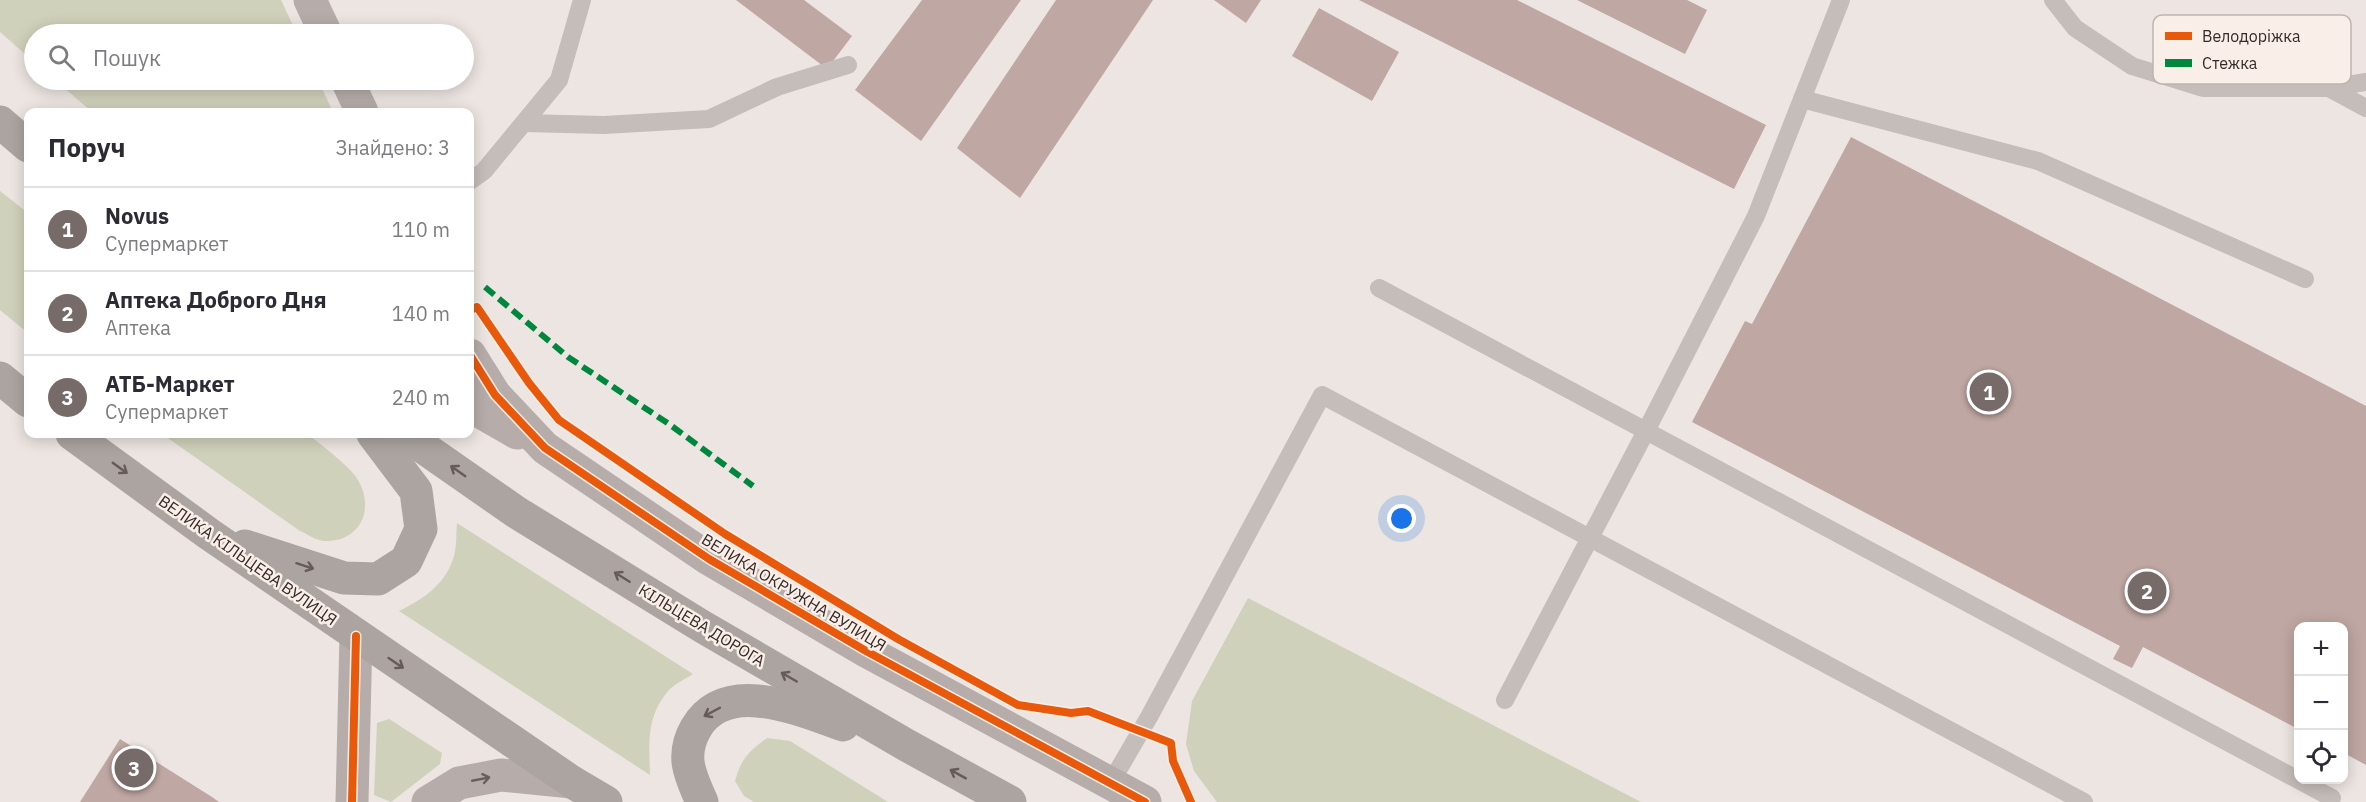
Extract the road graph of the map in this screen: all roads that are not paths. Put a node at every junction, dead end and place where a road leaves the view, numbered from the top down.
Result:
1 (310, 0) edge
2 (582, 0) edge
3 (1841, 0) edge
4 (2053, 0) edge
5 (321, 24) edge
6 (848, 65) dead end
7 (2153, 72) edge
8 (2366, 82) edge
9 (2190, 84) edge
10 (2329, 88) junction
11 (351, 90) edge
12 (1802, 99) junction
13 (360, 108) edge
14 (2366, 108) edge
15 (0, 112) edge
16 (0, 122) edge
17 (24, 123) edge
18 (524, 123) junction
19 (24, 143) edge
20 (474, 178) edge
21 (2305, 279) dead end
22 (1379, 288) dead end
23 (474, 361) edge
24 (0, 378) edge
25 (24, 398) edge
26 (474, 408) edge
27 (1646, 431) junction
28 (77, 438) edge
29 (376, 438) edge
30 (410, 438) edge
31 (545, 448) junction
32 (209, 534) junction
33 (1589, 539) junction
34 (357, 636) junction
35 (1504, 700) dead end
36 (908, 746) junction
37 (572, 782) junction
38 (1110, 784) junction
39 (352, 802) edge
40 (428, 802) edge
41 (606, 802) edge
42 (702, 802) edge
43 (1010, 802) edge
44 (1144, 802) edge
45 (2084, 802) edge
46 (2330, 802) edge

1 - 5 street
2 - 18 lane
3 - 12 lane
4 - 7 lane
6 - 18 lane
8 - 10 lane
9 - 10 lane
10 - 14 lane
11 - 13 street
12 - 21 lane
12 - 27 lane
15 - 17 street
16 - 19 highway
18 - 20 lane
22 - 27 lane
23 - 31 street, ВЕЛИКА ОКРУЖНА ВУЛИЦЯ
24 - 25 highway
26 - 31 street
27 - 33 lane
27 - 46 lane
28 -> 32 highway, ВЕЛИКА КІЛЬЦЕВА ВУЛИЦЯ
32 -> 29 highway
36 -> 30 highway, КІЛЬЦЕВА ДОРОГА
31 - 38 street, ВЕЛИКА ОКРУЖНА ВУЛИЦЯ
32 - 34 highway, ВЕЛИКА КІЛЬЦЕВА ВУЛИЦЯ
33 - 35 lane
33 - 38 lane
33 - 45 lane
34 -> 37 highway, ВЕЛИКА КІЛЬЦЕВА ВУЛИЦЯ
34 - 39 street
36 -> 42 highway
43 -> 36 highway, КІЛЬЦЕВА ДОРОГА
40 -> 37 street
37 - 41 highway, ВЕЛИКА КІЛЬЦЕВА ВУЛИЦЯ
38 - 44 street, ВЕЛИКА ОКРУЖНА ВУЛИЦЯ

